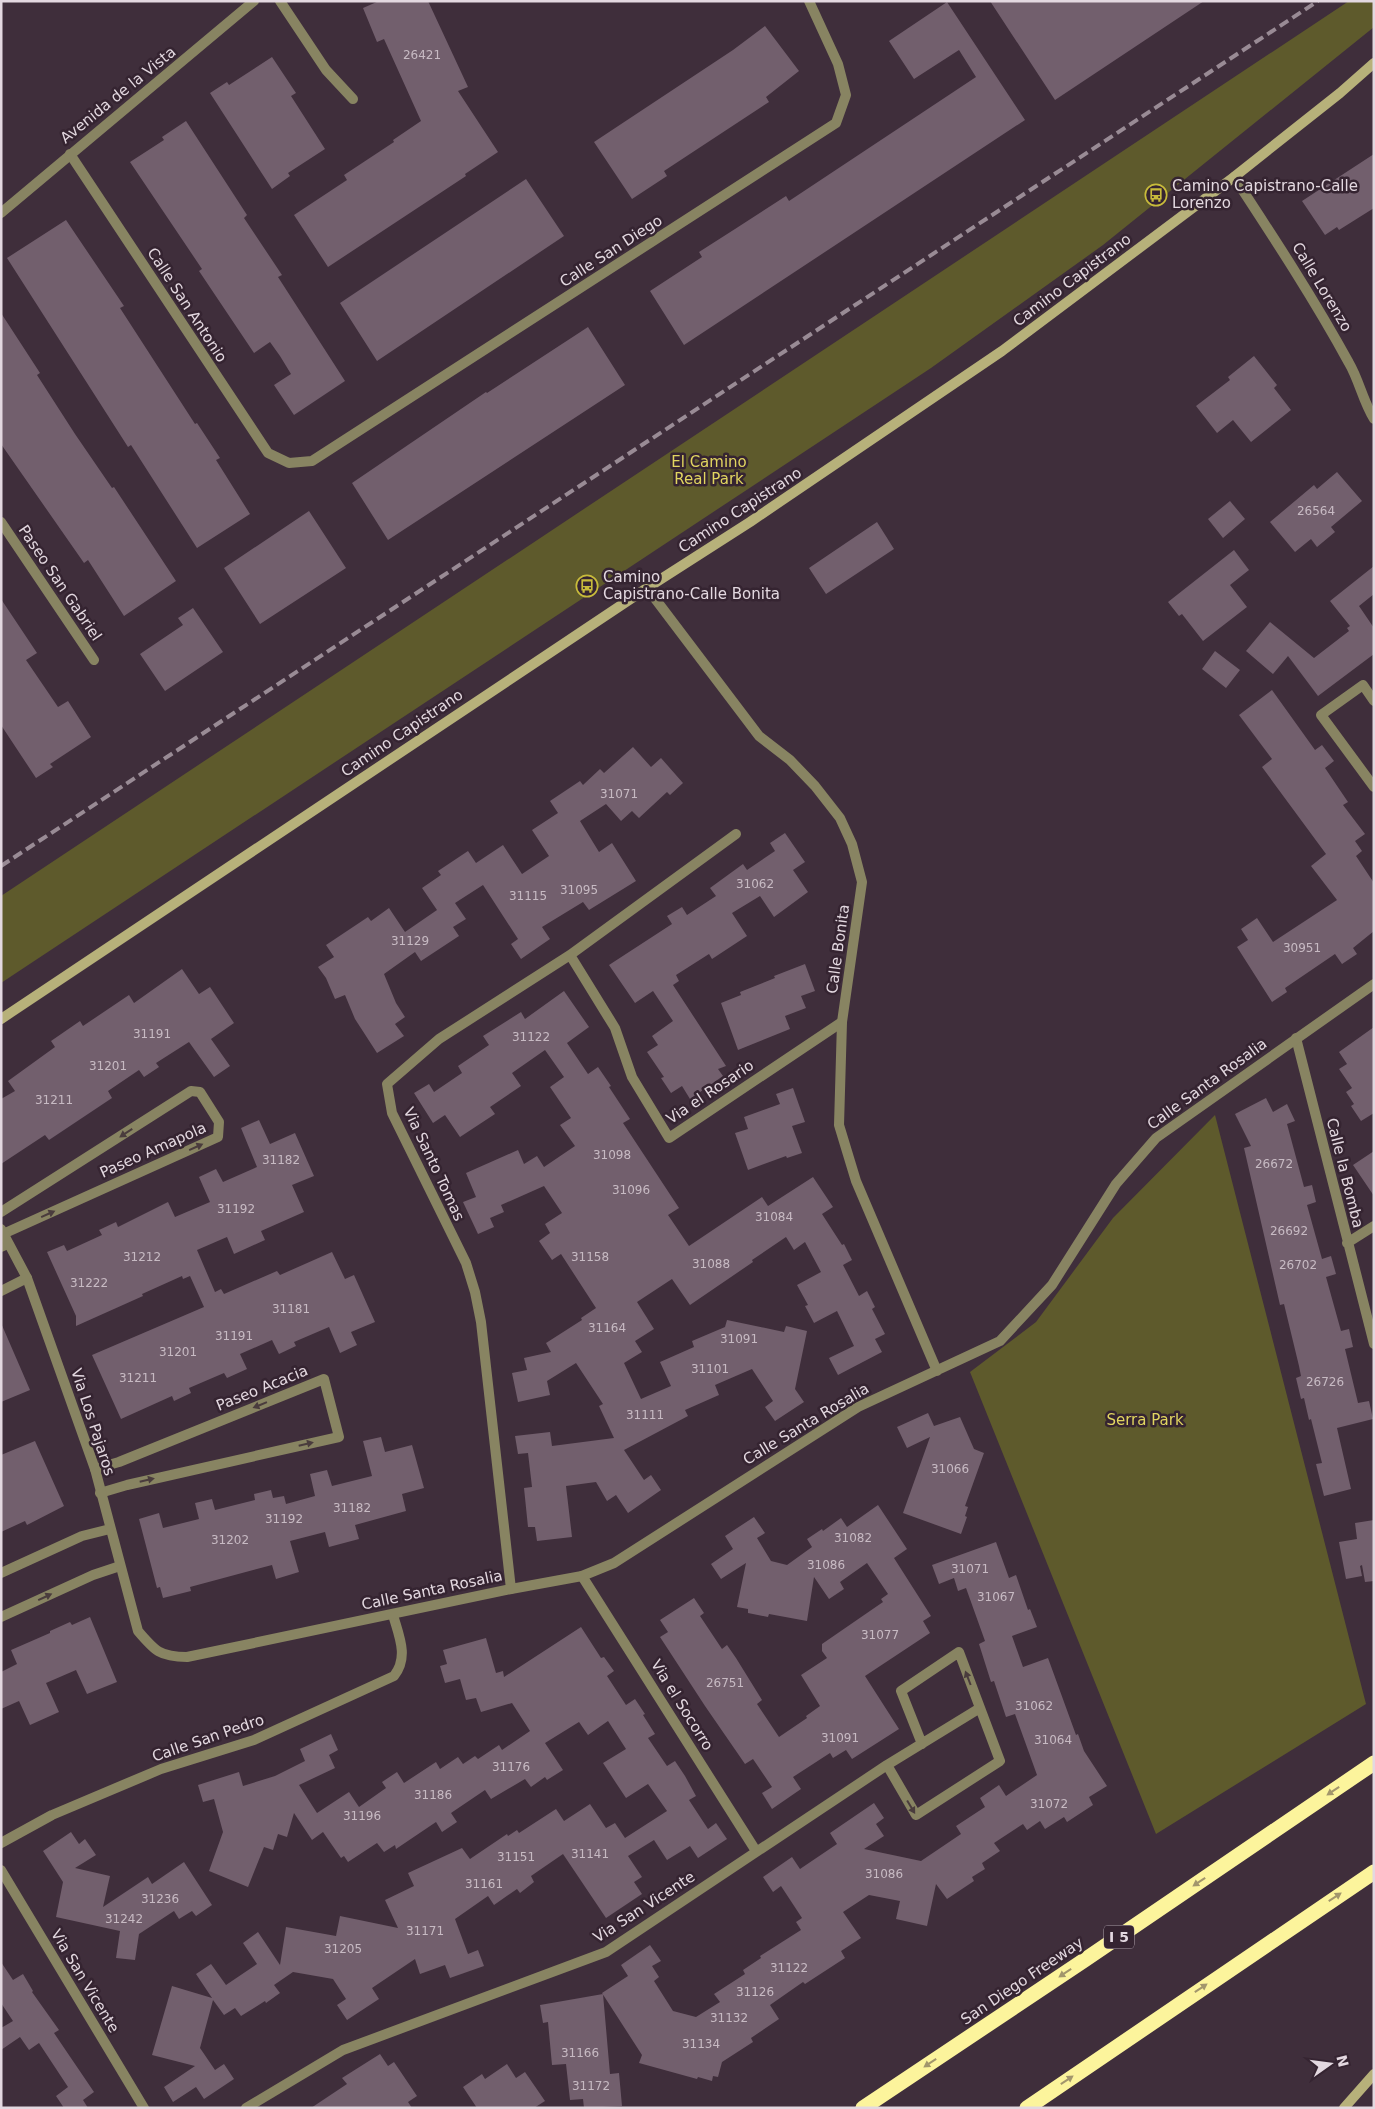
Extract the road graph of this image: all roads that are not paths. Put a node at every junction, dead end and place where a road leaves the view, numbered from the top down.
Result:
1 (254, 1) edge
2 (280, 1) edge
3 (809, 1) edge
4 (1374, 63) edge
5 (353, 99) dead end
6 (70, 154) junction
7 (1234, 177) junction
8 (1, 213) edge
9 (1374, 419) edge
10 (289, 463) joint
11 (1, 522) edge
12 (647, 588) junction
13 (94, 660) dead end
14 (1374, 701) edge
15 (1374, 787) edge
16 (736, 834) dead end
17 (570, 955) junction
18 (1374, 984) edge
19 (1, 1019) edge
20 (842, 1022) junction
21 (1296, 1038) junction
22 (1, 1212) edge
23 (1374, 1226) edge
24 (2, 1231) edge
25 (1347, 1243) junction
26 (5, 1246) edge
27 (27, 1278) junction
28 (1, 1291) edge
29 (1374, 1344) edge
30 (937, 1371) junction
31 (95, 1469) junction
32 (100, 1493) junction
33 (110, 1529) junction
34 (120, 1566) junction
35 (1, 1573) edge
36 (582, 1576) junction
37 (511, 1588) junction
38 (393, 1615) junction
39 (1, 1617) edge
40 (138, 1631) joint
41 (980, 1708) junction
42 (922, 1744) junction
43 (1374, 1763) edge
44 (887, 1765) junction
45 (1, 1843) edge
46 (756, 1851) junction
47 (1, 1870) edge
48 (1374, 1872) edge
49 (1374, 2074) edge
50 (144, 2108) edge
51 (246, 2108) edge
52 (863, 2108) edge
53 (1026, 2108) edge
54 (1344, 2108) edge

1 - 6 street, Avenida de la Vista
2 - 5 street
3 - 10 street, Calle San Diego
4 - 7 main road, Camino Capistrano
6 - 8 street, Avenida de la Vista
6 - 10 street, Calle San Antonio
7 - 9 street, Calle Lorenzo
7 - 12 main road, Camino Capistrano
11 - 13 street, Paseo San Gabriel
12 - 19 main road, Camino Capistrano
12 - 20 street, Calle Bonita
14 - 15 street
16 - 17 street, Via Santo Tomas
17 - 20 street, Via el Rosario
17 - 37 street, Via Santo Tomas
18 - 21 street, Calle Santa Rosalia
20 - 30 street, Calle Bonita
21 - 25 street, Calle la Bomba
21 - 30 street, Calle Santa Rosalia
24 -> 22 street, Paseo Amapola
23 - 25 street
24 - 26 street, Via Los Pajaros
25 - 29 street, Calle la Bomba
26 - 27 street, Via Los Pajaros
27 - 28 street
27 - 31 street, Via Los Pajaros
30 - 36 street, Calle Santa Rosalia
31 - 32 street, Via Los Pajaros
32 -> 31 street, Paseo Acacia
32 - 33 street, Via Los Pajaros
33 - 34 street, Via Los Pajaros
33 - 35 street
39 -> 34 street
34 - 40 street, Via Los Pajaros
36 - 37 street, Calle Santa Rosalia
36 - 46 street, Via el Socorro
37 - 38 street, Calle Santa Rosalia
38 - 40 street, Calle Santa Rosalia
38 - 45 street, Calle San Pedro
41 - 42 street, Via San Vicente
41 -> 42 street
44 -> 41 street
42 - 44 street, Via San Vicente
43 -> 52 highway, San Diego Freeway / I 5
44 - 46 street, Via San Vicente
46 - 51 street, Via San Vicente
47 - 50 street, Via San Vicente
53 -> 48 highway
49 - 54 main road

